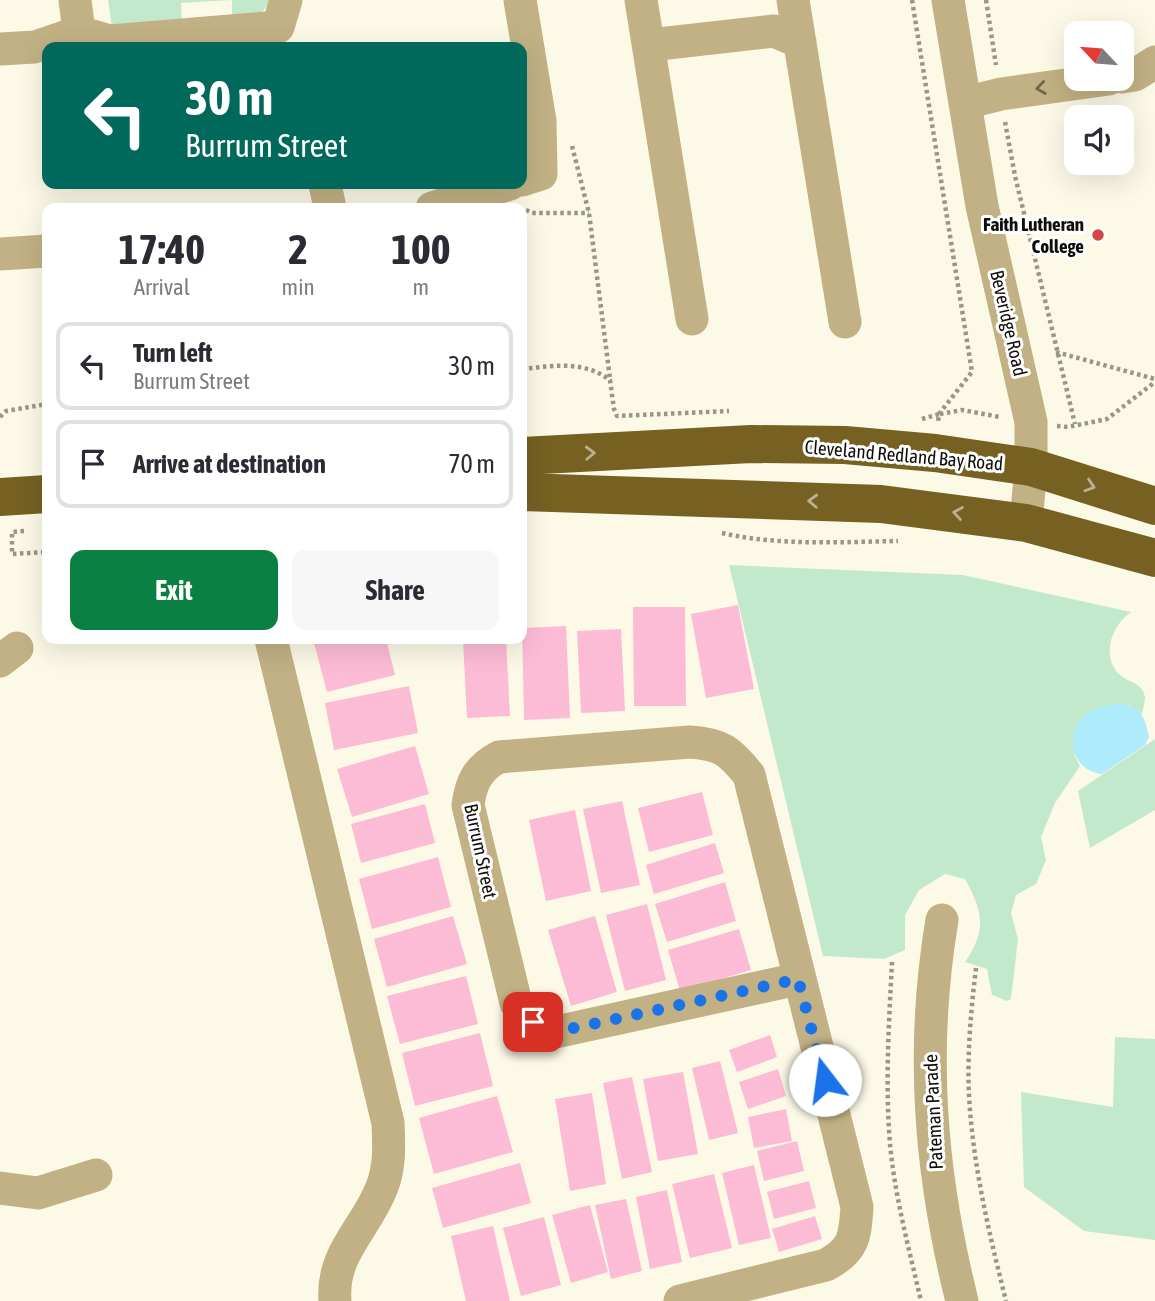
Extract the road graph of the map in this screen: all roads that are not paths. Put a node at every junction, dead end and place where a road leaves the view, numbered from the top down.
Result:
1 (520, 0) edge
2 (641, 0) edge
3 (793, 0) edge
4 (948, 0) edge
5 (77, 16) edge
6 (287, 25) edge
7 (527, 42) edge
8 (527, 42) edge
9 (800, 42) junction
10 (650, 45) junction
11 (0, 49) edge
12 (1155, 62) edge
13 (1134, 75) edge
14 (1064, 85) edge
15 (965, 103) junction
16 (527, 168) edge
17 (492, 189) edge
18 (448, 203) edge
19 (42, 251) edge
20 (0, 254) edge
21 (692, 319) dead end
22 (845, 322) dead end
23 (527, 456) edge
24 (1031, 467) junction
25 (527, 492) edge
26 (42, 494) edge
27 (0, 497) edge
28 (1155, 506) edge
29 (1026, 523) junction
30 (1155, 558) edge
31 (272, 644) edge
32 (942, 920) dead end
33 (798, 979) junction
34 (96, 1175) dead end
35 (0, 1188) edge
36 (335, 1301) edge
37 (680, 1301) edge
38 (962, 1301) edge

1 - 7 street
2 - 10 street
3 - 9 street
4 - 15 street, Beveridge Road
5 - 6 street
5 - 11 street
8 - 16 street
9 - 10 street
9 - 22 street
10 - 21 street
12 - 13 street
14 -> 15 street
15 - 24 street, Beveridge Road
17 - 18 street
19 - 20 street
23 -> 24 highway, Cleveland Redland Bay Road
24 -> 28 highway, Cleveland Redland Bay Road
24 - 29 street, Beveridge Road
29 -> 25 highway
26 - 27 highway
29 - 30 highway
31 - 36 street
32 - 38 street, Pateman Parade
33 - 33 street, Burrum Street
33 - 37 street, Burrum Street
34 - 35 street

